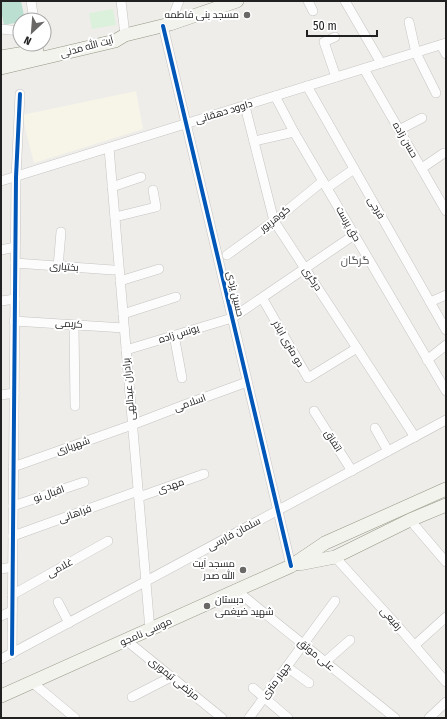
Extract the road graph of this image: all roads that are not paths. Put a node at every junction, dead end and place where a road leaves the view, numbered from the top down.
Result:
1 (31, 1) edge
2 (121, 1) edge
3 (178, 1) edge
4 (237, 1) edge
5 (308, 1) edge
6 (345, 1) edge
7 (314, 11) dead end
8 (33, 12) edge
9 (409, 22) dead end
10 (166, 25) junction
11 (1, 29) edge
12 (12, 31) edge
13 (124, 35) junction
14 (335, 37) dead end
15 (443, 44) edge
16 (52, 47) edge
17 (32, 52) edge
18 (416, 53) junction
19 (446, 54) edge
20 (8, 57) edge
21 (381, 64) junction
22 (1, 68) edge
23 (364, 69) junction
24 (1, 71) edge
25 (336, 77) junction
26 (307, 86) junction
27 (436, 93) dead end
28 (20, 94) dead end
29 (275, 96) junction
30 (245, 106) junction
31 (422, 118) dead end
32 (186, 124) junction
33 (400, 130) junction
34 (294, 132) junction
35 (254, 141) junction
36 (109, 148) junction
37 (444, 153) dead end
38 (422, 168) junction
39 (354, 169) junction
40 (16, 177) junction
41 (141, 177) dead end
42 (1, 181) edge
43 (325, 184) junction
44 (112, 187) junction
45 (153, 190) dead end
46 (446, 211) edge
47 (115, 217) junction
48 (274, 221) junction
49 (60, 232) dead end
50 (354, 235) junction
51 (15, 247) junction
52 (1, 250) edge
53 (227, 255) dead end
54 (15, 263) junction
55 (58, 267) junction
56 (159, 269) dead end
57 (305, 269) junction
58 (113, 270) dead end
59 (120, 281) junction
60 (446, 295) edge
61 (176, 298) dead end
62 (15, 299) junction
63 (262, 299) junction
64 (1, 301) edge
65 (430, 302) junction
66 (123, 314) junction
67 (232, 318) junction
68 (14, 321) junction
69 (74, 325) junction
70 (124, 328) junction
71 (446, 330) edge
72 (174, 335) junction
73 (446, 345) edge
74 (357, 348) junction
75 (126, 350) junction
76 (427, 360) junction
77 (182, 378) dead end
78 (247, 382) junction
79 (446, 391) edge
80 (14, 393) junction
81 (1, 395) edge
82 (75, 406) dead end
83 (314, 411) dead end
84 (446, 420) edge
85 (132, 425) junction
86 (375, 428) dead end
87 (415, 437) junction
88 (388, 451) junction
89 (13, 467) junction
90 (352, 471) junction
91 (204, 474) dead end
92 (84, 482) dead end
93 (446, 489) edge
94 (138, 494) junction
95 (446, 505) edge
96 (13, 506) junction
97 (404, 508) junction
98 (278, 510) junction
99 (410, 520) junction
100 (13, 536) junction
101 (108, 541) dead end
102 (335, 557) junction
103 (446, 562) edge
104 (291, 566) junction
105 (12, 567) junction
106 (1, 569) edge
107 (146, 582) junction
108 (237, 591) junction
109 (12, 595) junction
110 (335, 601) dead end
111 (58, 602) dead end
112 (12, 611) junction
113 (1, 616) edge
114 (446, 618) edge
115 (69, 623) junction
116 (150, 630) junction
117 (350, 640) dead end
118 (127, 641) junction
119 (303, 644) junction
120 (415, 645) junction
121 (12, 654) junction
122 (1, 659) edge
123 (325, 662) junction
124 (287, 666) junction
125 (171, 677) junction
126 (446, 682) edge
127 (33, 683) junction
128 (309, 683) dead end
129 (254, 688) dead end
130 (1, 696) edge
131 (132, 697) dead end
132 (264, 697) junction
133 (446, 702) edge
134 (75, 718) edge
135 (222, 718) edge
136 (249, 718) edge
137 (288, 718) edge
138 (395, 718) edge
139 (429, 718) edge

1 - 8 street
2 - 13 street
3 - 10 street
4 - 10 main road, آیت الله مدنی
5 - 7 street
6 - 21 street
9 - 18 street
10 - 13 main road, آیت الله مدنی
10 - 32 street, حسین یزدی
11 - 12 street
13 - 16 main road, آیت الله مدنی
14 - 25 street
15 - 18 street, داوود دهقانی
15 - 19 street
17 - 20 main road, آیت الله مدنی
18 - 21 street, داوود دهقانی
18 - 27 street
20 - 22 main road, آیت الله مدنی
20 - 24 main road
21 - 23 street, داوود دهقانی
23 - 25 street, داوود دهقانی
23 - 33 street, حسن زاده
25 - 26 street, داوود دهقانی
26 - 29 street, داوود دهقانی
26 - 39 street, فرجی
28 - 40 street
29 - 30 street, داوود دهقانی
29 - 34 street, حق پرست
30 - 32 street, داوود دهقانی
30 - 35 street, درگری
31 - 33 street
32 - 36 street, داوود دهقانی
32 - 67 street, حسین یزدی
33 - 38 street, حسن زاده
34 - 35 street
34 - 43 street, حق پرست
35 - 48 street, درگری
36 - 40 street, داوود دهقانی
36 - 44 street, برادران عبدالهی
37 - 38 street
38 - 46 street, حسن زاده
39 - 43 street, گوهرپور
39 - 65 street, فرجی
40 - 42 street, داوود دهقانی
40 - 51 street
41 - 44 street
43 - 48 street, گوهرپور
43 - 50 street, حق پرست
44 - 47 street, برادران عبدالهی
45 - 47 street
47 - 59 street, برادران عبدالهی
48 - 53 street, گوهرپور
48 - 57 street, درگری
49 - 55 street
50 - 57 street, یونس زاده
50 - 76 street, حق پرست
51 - 52 street
51 - 54 street
54 - 55 street, بختیاری
54 - 62 street
55 - 58 street, بختیاری
56 - 59 street
57 - 63 street, یونس زاده
57 - 74 street, درگری
59 - 66 street, برادران عبدالهی
60 - 65 street
61 - 66 street
62 - 64 street
62 - 68 street
63 - 67 street, یونس زاده
63 - 74 street, دو متری اباذر
65 - 71 street, فرجی
66 - 70 street, برادران عبدالهی
67 - 72 street, یونس زاده
67 - 78 street, حسین یزدی
68 - 69 street, کریمی
68 - 80 street
69 - 70 street, کریمی
69 - 82 street
70 - 75 street, برادران عبدالهی
72 - 75 street, یونس زاده
72 - 77 street
73 - 76 street
74 - 87 street, درگری
75 - 85 street, برادران عبدالهی
76 - 79 street, حق پرست
78 - 85 street, اسلامی
78 - 98 street, حسین یزدی
80 - 81 street
80 - 89 street
83 - 90 street, اتفاق
84 - 87 street, سلمان فارسی
85 - 89 street, شهریاری
85 - 94 street, برادران عبدالهی
86 - 88 street
87 - 88 street, سلمان فارسی
88 - 90 street, سلمان فارسی
89 - 96 street
90 - 98 street, سلمان فارسی
91 - 94 street, مهدی
92 - 96 street, اقبال نو
93 - 97 main road, موسی نامجو
94 - 100 street, فراهانی
94 - 107 street, برادران عبدالهی
95 - 99 main road, موسی نامجو
96 - 100 street
97 - 99 main road
97 - 104 main road, موسی نامجو
98 - 104 street, حسین یزدی
98 - 107 street, سلمان فارسی
99 - 102 main road, موسی نامجو
99 - 103 street
100 - 105 street
101 - 109 street, غلامی
102 - 104 main road, موسی نامجو
102 - 120 street, رفیعی
104 - 108 main road, موسی نامجو
105 - 106 street
105 - 109 street
107 - 115 street, سلمان فارسی
107 - 116 street, برادران عبدالهی
108 - 116 main road, موسی نامجو
108 - 119 street, علی موثق
109 - 112 street
110 - 119 street, چهار متری
111 - 115 street
112 - 113 street
112 - 121 street
114 - 120 street
115 - 121 street, سلمان فارسی
116 - 118 main road, موسی نامجو
117 - 123 street
118 - 125 street, مرتضی تیموری
118 - 127 main road, موسی نامجو
119 - 123 street, علی موثق
119 - 124 street, چهار متری
120 - 126 street, رفیعی
121 - 122 street, سلمان فارسی
123 - 138 street, علی موثق
124 - 128 street
124 - 132 street, چهار متری
125 - 131 street
125 - 135 street, مرتضی تیموری
127 - 130 main road, موسی نامجو
127 - 134 street
129 - 132 street
132 - 136 street, چهار متری
132 - 137 street
133 - 139 street

